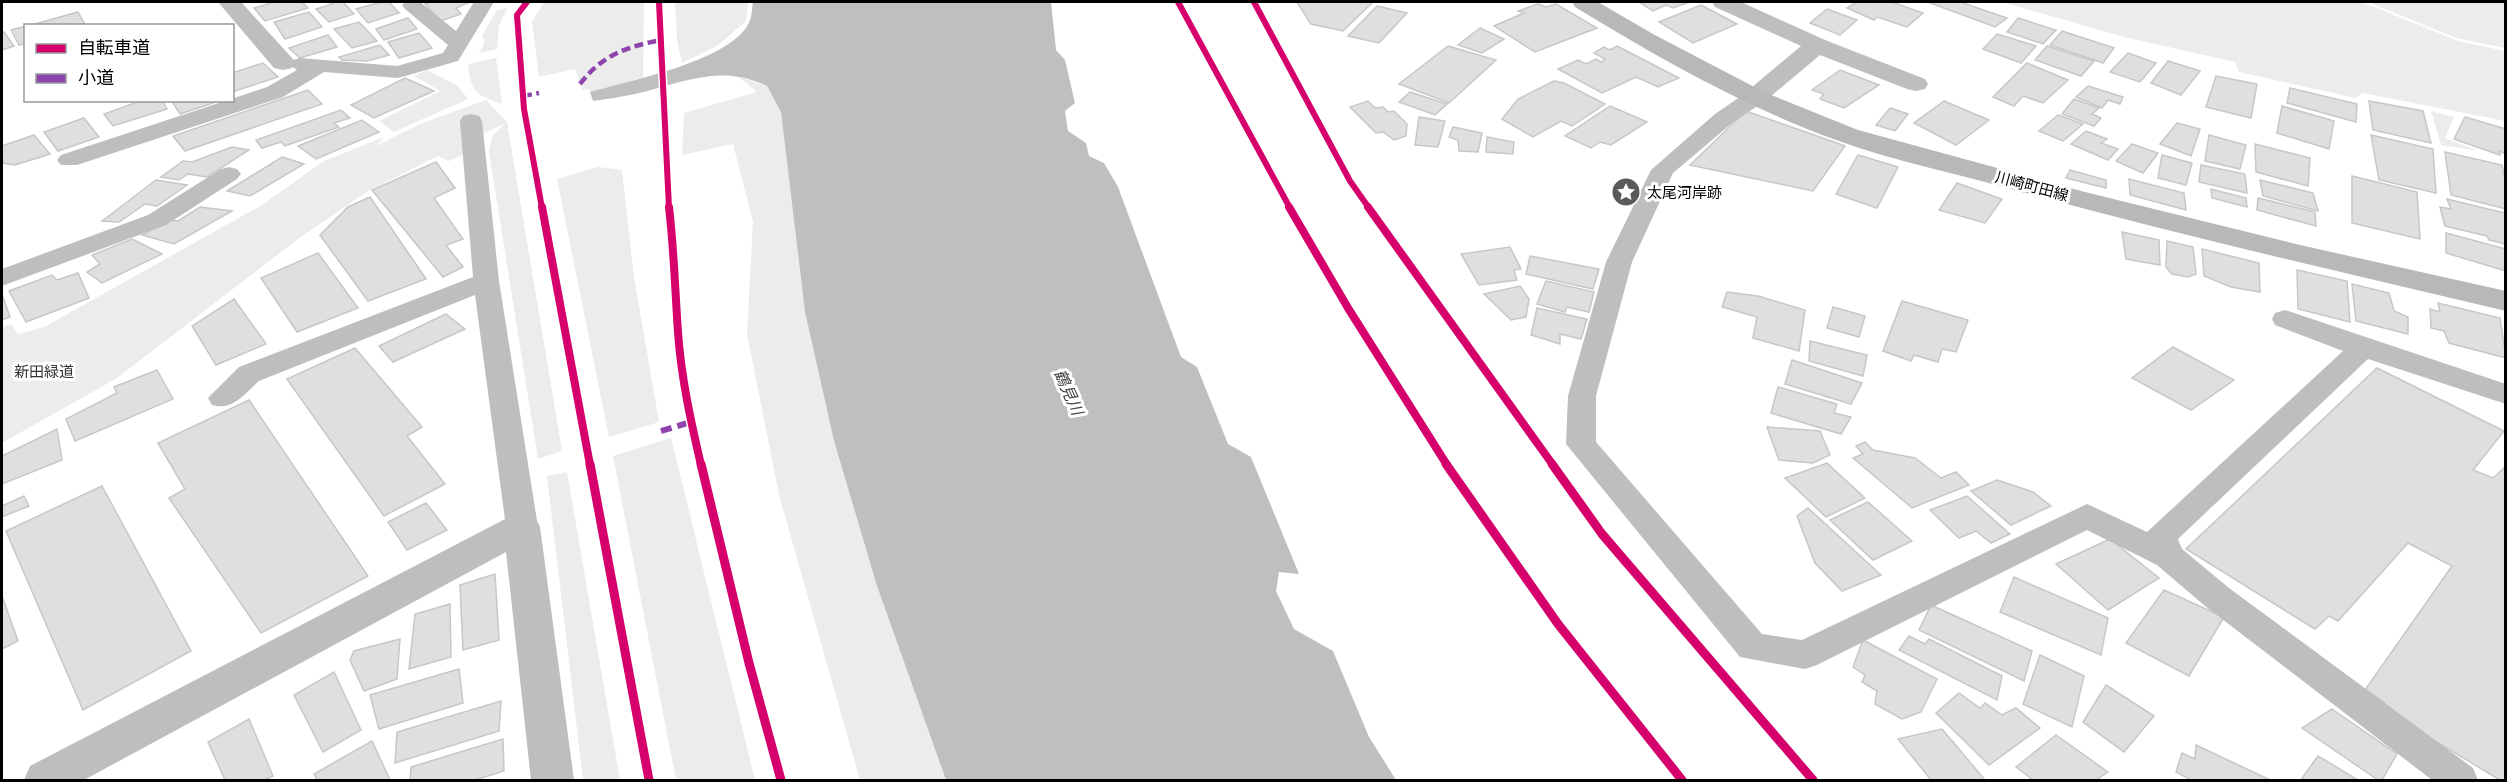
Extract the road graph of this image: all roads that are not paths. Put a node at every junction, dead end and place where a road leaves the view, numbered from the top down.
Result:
1 (229, 2) edge
2 (484, 2) edge
3 (1583, 2) edge
4 (1723, 2) edge
5 (412, 6) dead end
6 (459, 44) junction
7 (1817, 45) junction
8 (283, 63) joint
9 (319, 66) junction
10 (1916, 84) dead end
11 (1755, 97) junction
12 (471, 121) dead end
13 (69, 160) dead end
14 (229, 174) dead end
15 (2, 278) edge
16 (486, 281) junction
17 (2505, 301) edge
18 (2285, 319) dead end
19 (2363, 348) junction
20 (2505, 394) edge
21 (222, 398) dead end
22 (522, 527) junction
23 (2168, 556) junction
24 (45, 780) edge
25 (554, 780) edge
26 (2460, 780) edge

1 - 8 street
2 - 6 lane
3 - 11 main road, 川崎町田線
4 - 7 street
5 - 6 lane
6 - 9 lane
7 - 10 street
7 - 11 street
8 - 9 lane
9 - 13 lane
11 - 17 main road, 川崎町田線
11 - 23 lane
12 - 16 lane
14 - 15 lane
16 - 21 lane
16 - 22 lane
18 - 19 lane
19 - 20 lane
19 - 23 lane
22 - 24 street
22 - 25 street
23 - 26 lane

